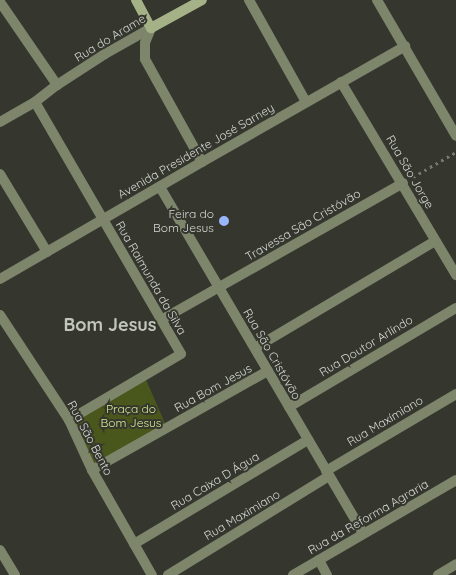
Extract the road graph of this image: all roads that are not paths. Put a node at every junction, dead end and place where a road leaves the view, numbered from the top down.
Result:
1 (136, 0) edge
2 (202, 0) edge
3 (249, 0) edge
4 (377, 0) edge
5 (0, 2) edge
6 (151, 28) junction
7 (405, 46) junction
8 (341, 82) junction
9 (56, 85) junction
10 (35, 102) junction
11 (306, 102) junction
12 (0, 122) edge
13 (456, 136) edge
14 (202, 162) junction
15 (0, 174) edge
16 (403, 183) junction
17 (160, 187) junction
18 (103, 220) junction
19 (435, 241) junction
20 (46, 252) junction
21 (456, 275) edge
22 (0, 279) edge
23 (219, 287) junction
24 (456, 308) edge
25 (0, 315) edge
26 (161, 320) junction
27 (255, 348) junction
28 (268, 371) junction
29 (456, 394) edge
30 (289, 407) junction
31 (68, 420) junction
32 (308, 440) junction
33 (92, 470) junction
34 (328, 473) junction
35 (456, 480) edge
36 (363, 533) junction
37 (134, 544) junction
38 (0, 550) edge
39 (319, 560) junction
40 (456, 564) edge
41 (15, 575) edge
42 (152, 575) edge
43 (168, 575) edge
44 (292, 575) edge
45 (327, 575) edge
46 (438, 575) edge

1 - 6 main road
2 - 6 main road, Rua do Arame
3 - 11 street
4 - 7 street
5 - 9 street
6 - 9 street, Rua do Arame
6 - 14 street
7 - 8 street, Avenida Presidente José Sarney
7 - 13 street
8 - 11 street, Avenida Presidente José Sarney
8 - 16 street, Rua São Jorge
9 - 10 street, Rua do Arame
10 - 12 street, Rua do Arame
10 - 18 street, Rua Raimunda da Silva
11 - 14 street, Avenida Presidente José Sarney
14 - 17 street, Avenida Presidente José Sarney
15 - 20 street
16 - 19 street, Rua São Jorge
16 - 23 street, Travessa São Cristóvão
17 - 18 street, Avenida Presidente José Sarney
17 - 23 street, Rua São Cristóvão
18 - 20 street, Avenida Presidente José Sarney
18 - 26 street, Rua Raimunda da Silva
19 - 21 street, Rua São Jorge
19 - 27 street
20 - 22 street, Avenida Presidente José Sarney
23 - 26 street, Travessa São Cristóvão
23 - 27 street, Rua São Cristóvão
24 - 30 street, Rua Doutor Arlíndo
25 - 31 street, Rua São Bento
26 - 31 street, Rua Raimunda da Silva
27 - 28 street, Rua São Cristóvão
28 - 30 street, Rua São Cristóvão
28 - 33 street, Rua Bom Jesus
29 - 34 street, Rua Maxímiano
30 - 32 street, Rua São Cristóvão
31 - 33 street, Rua São Bento
32 - 34 street, Rua São Cristóvão
32 - 37 street, Rua Caixa D Água
33 - 37 street, Rua São Bento
34 - 36 street, Rua São Cristóvão
34 - 43 street, Rua Maximiano
35 - 36 street, Rua da Reforma Agraria
36 - 39 street, Rua da Reforma Agraria
37 - 42 street, Rua São Bento
38 - 41 street
39 - 44 street, Rua da Reforma Agraria
39 - 45 street
40 - 46 street

